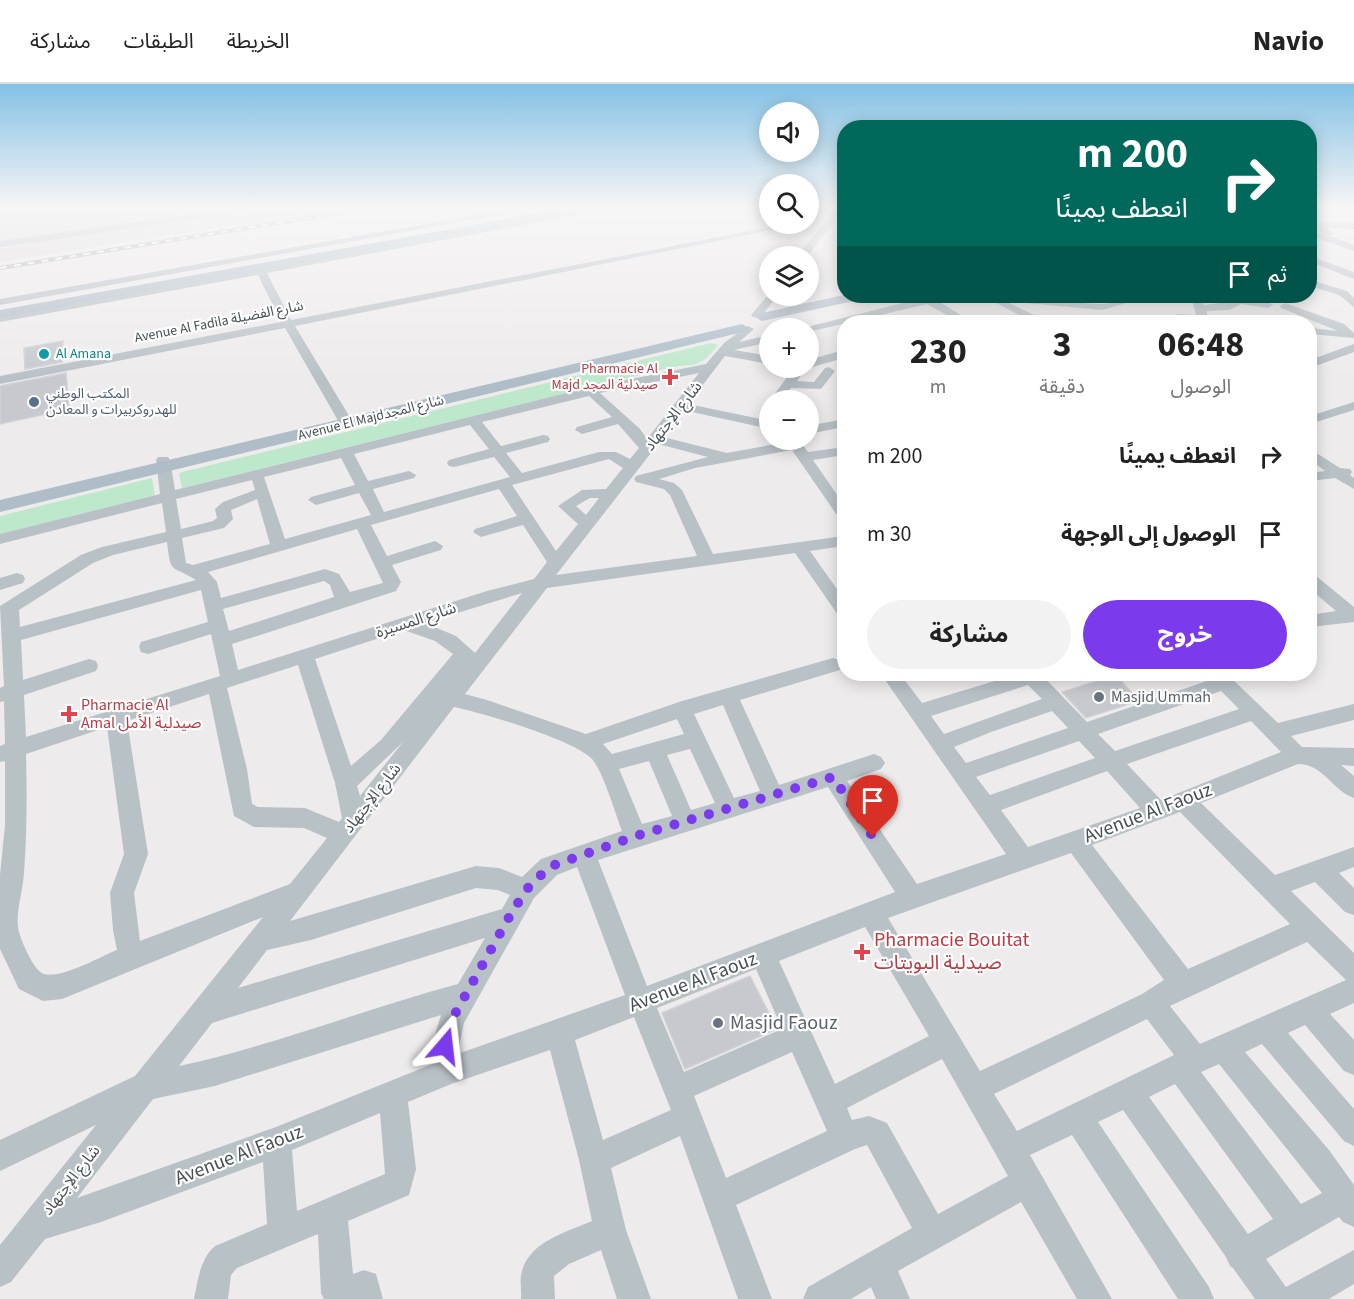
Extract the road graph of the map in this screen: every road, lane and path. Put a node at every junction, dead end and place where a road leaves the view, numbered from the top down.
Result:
1 (206, 266) edge
2 (242, 266) edge
3 (275, 266) edge
4 (285, 266) edge
5 (584, 266) edge
6 (1329, 266) edge
7 (1354, 267) edge
8 (1340, 270) junction
9 (261, 271) junction
10 (1354, 276) edge
11 (1317, 277) edge
12 (1317, 281) edge
13 (1348, 291) edge
14 (837, 301) edge
15 (0, 302) edge
16 (905, 303) edge
17 (933, 303) edge
18 (1002, 303) edge
19 (1061, 303) edge
20 (1115, 303) edge
21 (1198, 303) edge
22 (1237, 303) edge
23 (1249, 303) edge
24 (1276, 303) edge
25 (1288, 303) edge
26 (1354, 304) edge
27 (1268, 305) junction
28 (768, 306) edge
29 (0, 309) edge
30 (0, 314) edge
31 (1201, 314) junction
32 (860, 315) edge
33 (954, 315) edge
34 (1026, 315) edge
35 (1193, 315) edge
36 (1205, 315) edge
37 (1273, 315) edge
38 (1315, 315) edge
39 (1317, 316) edge
40 (763, 317) junction
41 (0, 319) edge
42 (837, 321) edge
43 (288, 324) junction
44 (819, 326) edge
45 (741, 327) junction
46 (1317, 332) edge
47 (1353, 340) edge
48 (759, 341) edge
49 (724, 350) junction
50 (837, 356) edge
51 (759, 358) edge
52 (1317, 360) edge
53 (819, 362) edge
54 (711, 367) junction
55 (819, 368) edge
56 (829, 371) junction
57 (837, 373) edge
58 (792, 378) edge
59 (0, 380) edge
60 (788, 384) junction
61 (784, 390) edge
62 (591, 391) junction
63 (681, 406) junction
64 (1348, 407) edge
65 (1354, 415) edge
66 (759, 418) edge
67 (1317, 418) edge
68 (621, 419) junction
69 (345, 420) junction
70 (473, 420) junction
71 (837, 424) edge
72 (830, 426) junction
73 (819, 428) edge
74 (582, 430) dead end
75 (837, 434) edge
76 (543, 439) dead end
77 (650, 443) junction
78 (819, 449) edge
79 (779, 450) edge
80 (800, 450) edge
81 (837, 450) edge
82 (496, 451) junction
83 (346, 453) junction
84 (611, 455) junction
85 (727, 458) junction
86 (1317, 458) edge
87 (454, 463) dead end
88 (163, 464) junction
89 (630, 471) junction
90 (1354, 471) edge
91 (1338, 472) junction
92 (257, 474) junction
93 (409, 475) dead end
94 (1317, 476) edge
95 (519, 478) junction
96 (644, 479) junction
97 (503, 483) junction
98 (1354, 485) edge
99 (364, 488) junction
100 (263, 492) junction
101 (612, 494) junction
102 (170, 496) junction
103 (0, 498) edge
104 (316, 500) dead end
105 (837, 504) edge
106 (0, 506) edge
107 (380, 518) junction
108 (525, 519) junction
109 (362, 523) junction
110 (587, 524) junction
111 (481, 532) dead end
112 (173, 535) junction
113 (0, 539) edge
114 (837, 542) edge
115 (279, 546) junction
116 (435, 546) dead end
117 (799, 547) junction
118 (707, 560) junction
119 (382, 563) junction
120 (556, 563) junction
121 (192, 571) junction
122 (17, 579) dead end
123 (208, 582) junction
124 (541, 583) junction
125 (0, 584) edge
126 (1317, 585) edge
127 (837, 591) edge
128 (344, 600) junction
129 (214, 606) junction
130 (5, 611) edge
131 (1353, 615) edge
132 (1317, 620) edge
133 (403, 624) junction
134 (220, 633) junction
135 (11, 636) junction
136 (148, 647) dead end
137 (305, 656) junction
138 (470, 660) junction
139 (833, 665) dead end
140 (89, 666) dead end
141 (895, 681) edge
142 (1014, 681) edge
143 (1037, 681) edge
144 (1212, 681) edge
145 (1223, 681) edge
146 (223, 682) junction
147 (6, 694) edge
148 (728, 695) junction
149 (450, 699) junction
150 (1056, 702) junction
151 (682, 709) junction
152 (918, 712) junction
153 (1254, 712) junction
154 (1354, 712) edge
155 (116, 716) junction
156 (1084, 732) junction
157 (1274, 732) junction
158 (697, 740) junction
159 (586, 742) junction
160 (941, 744) junction
161 (8, 751) edge
162 (655, 751) junction
163 (1306, 755) junction
164 (1354, 757) edge
165 (1111, 762) junction
166 (874, 763) dead end
167 (606, 764) junction
168 (962, 773) junction
169 (833, 777) junction
170 (346, 783) junction
171 (1354, 789) edge
172 (773, 796) junction
173 (1184, 800) junction
174 (985, 806) junction
175 (728, 808) junction
176 (1156, 810) junction
177 (685, 821) junction
178 (349, 827) junction
179 (636, 836) junction
180 (1076, 842) junction
181 (584, 855) junction
182 (1354, 857) edge
183 (1024, 860) junction
184 (1319, 870) junction
185 (1273, 887) junction
186 (526, 890) junction
187 (297, 892) junction
188 (912, 897) junction
189 (1354, 904) edge
190 (871, 913) junction
191 (508, 919) junction
192 (3, 926) edge
193 (1312, 927) junction
194 (260, 940) junction
195 (763, 955) junction
196 (131, 957) junction
197 (1354, 971) edge
198 (1183, 984) junction
199 (1354, 990) edge
200 (465, 994) junction
201 (640, 1002) junction
202 (1151, 1003) junction
203 (1309, 1010) junction
204 (203, 1012) junction
205 (1266, 1028) junction
206 (558, 1032) junction
207 (799, 1035) junction
208 (947, 1042) junction
209 (1223, 1047) junction
210 (1354, 1061) edge
211 (1187, 1064) junction
212 (451, 1070) junction
213 (144, 1087) junction
214 (975, 1088) junction
215 (675, 1090) junction
216 (1128, 1093) junction
217 (393, 1095) junction
218 (829, 1102) junction
219 (688, 1116) junction
220 (1078, 1117) junction
221 (1354, 1131) edge
222 (845, 1138) junction
223 (276, 1142) junction
224 (1011, 1149) junction
225 (0, 1156) edge
226 (594, 1160) junction
227 (1027, 1182) junction
228 (718, 1198) junction
229 (1348, 1205) edge
230 (332, 1211) junction
231 (1296, 1224) junction
232 (34, 1227) junction
233 (610, 1230) junction
234 (283, 1232) junction
235 (932, 1234) junction
236 (1241, 1255) junction
237 (878, 1264) junction
238 (1354, 1266) edge
239 (0, 1270) edge
240 (211, 1299) edge
241 (366, 1299) edge
242 (538, 1299) edge
243 (634, 1299) edge
244 (755, 1299) edge
245 (820, 1299) edge
246 (893, 1299) edge
247 (1095, 1299) edge
248 (1197, 1299) edge
249 (1275, 1299) edge
250 (1297, 1299) edge

1 - 15 street
2 - 29 main road
3 - 30 main road
4 - 9 street
5 - 43 street, Avenue Al Fadila شارع الفضيلة
6 - 8 street
7 - 8 street
8 - 10 street
8 - 11 street
9 - 41 street
9 - 43 street
12 - 13 street
13 - 26 street
14 - 40 main road
16 - 32 street
17 - 33 street
18 - 34 street
19 - 20 street
21 - 31 street
22 - 31 street
23 - 27 street
24 - 27 street
25 - 38 street
27 - 37 street
28 - 40 street
31 - 35 street
31 - 36 street
39 - 47 street
40 - 45 main road, Avenue El Majdشارع المجد
42 - 44 street
43 - 59 street, Avenue Al Fadila شارع الفضيلة
43 - 69 street
45 - 49 street, شارع الإجتهاد
45 - 69 main road, Avenue El Majdشارع المجد
46 - 47 street
47 - 52 street
48 - 49 street
49 - 51 street
49 - 54 street, شارع الإجتهاد
50 - 53 street
54 - 62 street
54 - 63 street, شارع الإجتهاد
55 - 56 street
56 - 57 street
56 - 60 street
58 - 60 street
60 - 61 street
62 - 68 street
62 - 70 street
63 - 66 street
63 - 77 street, شارع الإجتهاد
64 - 65 street
64 - 67 street
68 - 74 street
68 - 77 street
69 - 88 main road, Avenue El Majdشارع المجد
70 - 82 street
70 - 83 street
71 - 72 street
72 - 73 street
72 - 75 street
76 - 82 street
77 - 84 street
77 - 85 street
77 - 89 street, شارع الإجتهاد
78 - 81 street
79 - 85 street
80 - 105 street
82 - 87 street
82 - 95 street
83 - 92 street
83 - 99 street
84 - 89 street
84 - 95 street
85 - 96 street
86 - 91 street
88 - 102 street
88 - 103 main road, Avenue El Majdشارع المجد
88 - 106 main road, Avenue El Majdشارع المجد
89 - 96 street
89 - 101 street, شارع الإجتهاد
90 - 91 street
91 - 94 street
91 - 98 street
92 - 100 street
92 - 102 street
93 - 99 street
95 - 97 street
96 - 118 street
97 - 107 street
97 - 108 street
99 - 104 street
99 - 107 street
100 - 112 street
100 - 115 street
101 - 110 street, شارع الإجتهاد
101 - 110 street
102 - 112 street
102 - 113 street
107 - 109 street
108 - 111 street
108 - 120 street
109 - 115 street
109 - 119 street
110 - 120 street, شارع الإجتهاد
112 - 121 street
112 - 130 street
114 - 117 street, شارع المسيرة
115 - 121 street
116 - 119 street
117 - 118 street, شارع المسيرة
117 - 127 street
118 - 124 street, شارع المسيرة
119 - 128 street
120 - 124 street, شارع الإجتهاد
121 - 123 street
122 - 125 street
123 - 129 street
123 - 135 street
124 - 133 street, شارع المسيرة
124 - 138 street, شارع الإجتهاد
126 - 131 street
128 - 129 street
128 - 134 street
129 - 134 street
130 - 135 street
131 - 132 street
133 - 137 street, شارع المسيرة
133 - 138 street
134 - 136 street
134 - 146 street
135 - 147 street
137 - 146 street, شارع المسيرة
137 - 170 street
138 - 149 street, شارع الإجتهاد
138 - 170 street
139 - 148 street
140 - 147 street
141 - 152 street
142 - 152 street
143 - 150 street
144 - 156 street
145 - 153 street
146 - 155 street, شارع المسيرة
146 - 178 street
147 - 161 street
148 - 151 street
148 - 172 street
149 - 159 street
149 - 178 street, شارع الإجتهاد
150 - 156 street
150 - 160 street
151 - 158 street
151 - 159 street
152 - 160 street
153 - 157 street
153 - 165 street
154 - 157 street
155 - 161 street, شارع المسيرة
155 - 196 street
156 - 165 street
156 - 168 street
157 - 163 street
158 - 162 street
158 - 175 street
159 - 167 street
160 - 168 street
161 - 192 street
162 - 167 street
162 - 177 street
163 - 164 street, Avenue Al Faouz
163 - 171 street
163 - 173 street, Avenue Al Faouz
165 - 174 street
165 - 176 street
166 - 169 street
167 - 179 street
168 - 174 street
169 - 172 street
169 - 188 street
170 - 178 street
172 - 175 street
173 - 176 street, Avenue Al Faouz
173 - 185 street
174 - 183 street
175 - 177 street
176 - 180 street, Avenue Al Faouz
177 - 179 street
178 - 187 street, شارع الإجتهاد
179 - 181 street
180 - 183 street, Avenue Al Faouz
180 - 198 street
181 - 186 street
181 - 201 street
182 - 184 street
183 - 188 street, Avenue Al Faouz
184 - 185 street
184 - 189 street
185 - 193 street
186 - 191 street
186 - 194 street
187 - 194 street, شارع الإجتهاد
187 - 196 street
188 - 190 street, Avenue Al Faouz
190 - 195 street, Avenue Al Faouz
190 - 208 street
191 - 200 street
191 - 204 street
192 - 196 street
193 - 197 street
193 - 198 street
194 - 204 street, شارع الإجتهاد
195 - 201 street, Avenue Al Faouz
195 - 207 street
198 - 202 street
199 - 203 street
200 - 212 street
200 - 213 street
201 - 206 street, Avenue Al Faouz
201 - 215 street
202 - 211 street
202 - 214 street
203 - 205 street
203 - 210 street
204 - 213 street, شارع الإجتهاد
205 - 209 street
205 - 221 street
206 - 212 street, Avenue Al Faouz
206 - 226 street
207 - 215 street
207 - 218 street
208 - 214 street
208 - 218 street
209 - 211 street
209 - 229 street
211 - 216 street
211 - 231 street
212 - 217 street, Avenue Al Faouz
213 - 225 street
213 - 232 street, شارع الإجتهاد
214 - 224 street
215 - 219 street
216 - 220 street
216 - 236 street
217 - 223 street, Avenue Al Faouz
217 - 230 street
218 - 222 street
219 - 226 street
219 - 228 street
220 - 224 street
220 - 248 street
222 - 228 street
222 - 235 street
223 - 232 street, Avenue Al Faouz
223 - 234 street
224 - 227 street
226 - 233 street
227 - 235 street
227 - 247 street
228 - 244 street
229 - 231 street
230 - 234 street
230 - 241 street
231 - 236 street
232 - 239 street, شارع الإجتهاد
233 - 242 street
233 - 243 street
234 - 240 street
235 - 237 street
236 - 249 street
237 - 245 street
237 - 246 street
238 - 250 street

